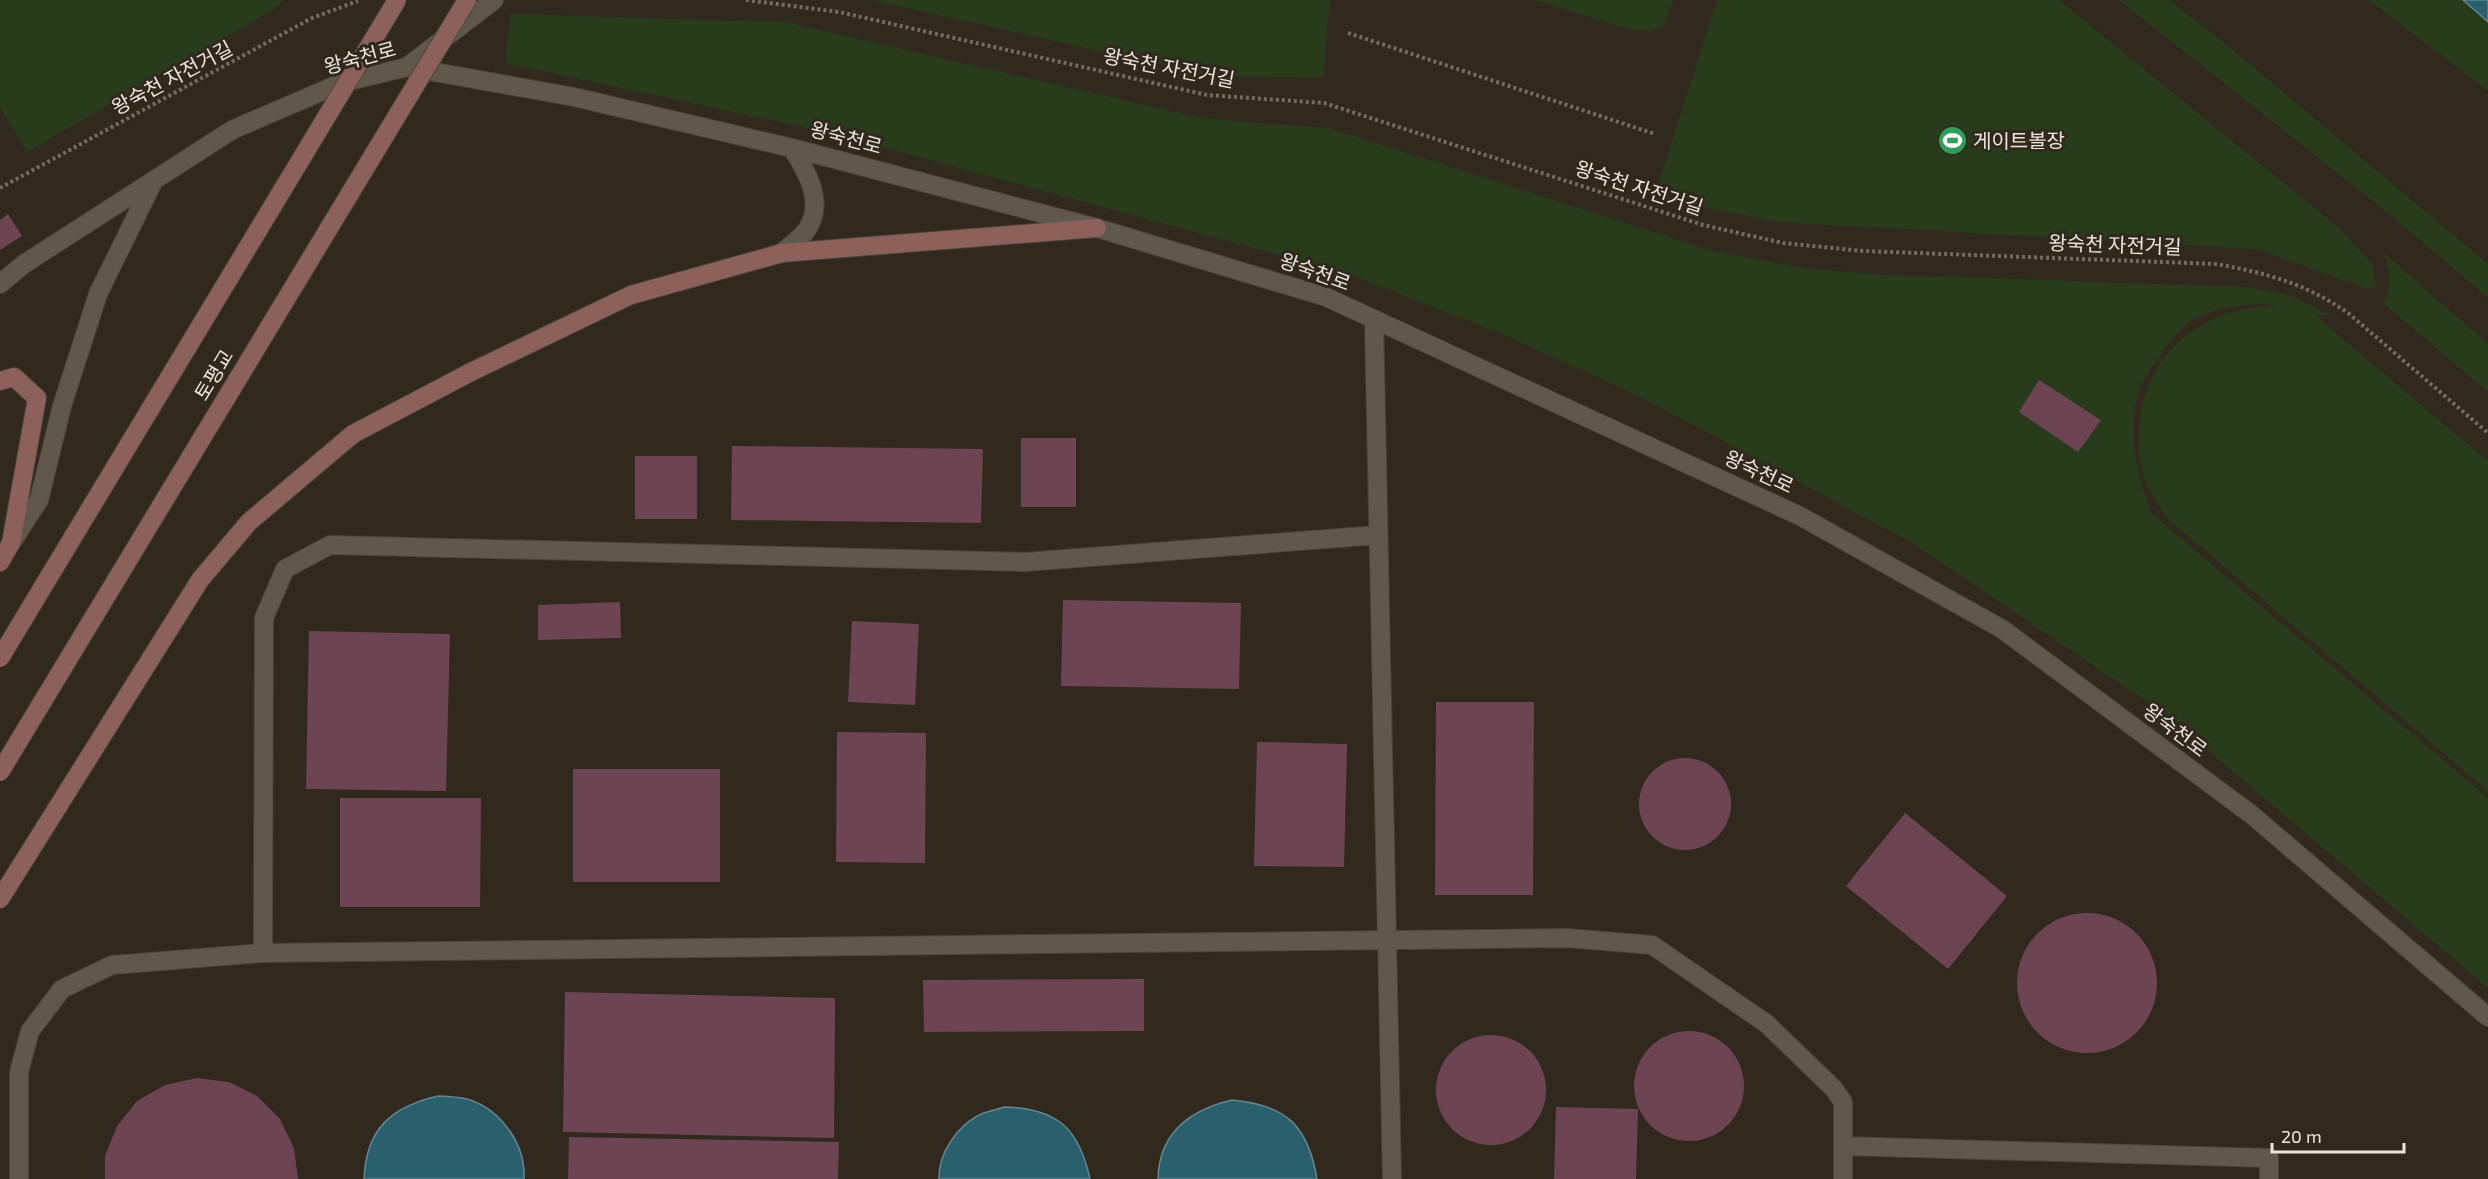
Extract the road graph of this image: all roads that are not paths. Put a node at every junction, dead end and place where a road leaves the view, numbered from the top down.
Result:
1 (397, 0) edge
2 (467, 0) edge
3 (494, 0) edge
4 (407, 67) junction
5 (792, 147) junction
6 (154, 180) junction
7 (1097, 228) junction
8 (782, 253) junction
9 (0, 284) edge
10 (1374, 321) junction
11 (0, 381) edge
12 (1378, 536) junction
13 (11, 543) junction
14 (0, 562) edge
15 (0, 658) edge
16 (0, 772) edge
17 (0, 899) edge
18 (1387, 940) junction
19 (264, 953) junction
20 (2488, 1017) edge
21 (1843, 1146) junction
22 (19, 1179) edge
23 (1392, 1179) edge
24 (1843, 1179) edge
25 (2269, 1179) edge

1 - 15 street, 토평교, bridge
2 - 16 street, 토평교, bridge
3 - 4 street
4 - 5 street, 왕숙천로
4 - 6 street, 왕숙천로
5 - 7 street, 왕숙천로
5 - 8 street
6 - 9 street, 왕숙천로
6 - 13 street
7 - 8 street
7 - 10 street, 왕숙천로
8 - 17 street
10 - 12 street
10 - 20 street, 왕숙천로
11 - 13 street
12 - 18 street
12 - 19 street
13 - 14 street
18 - 19 street
18 - 21 street
18 - 23 street
19 - 22 street
21 - 24 street
21 - 25 street

